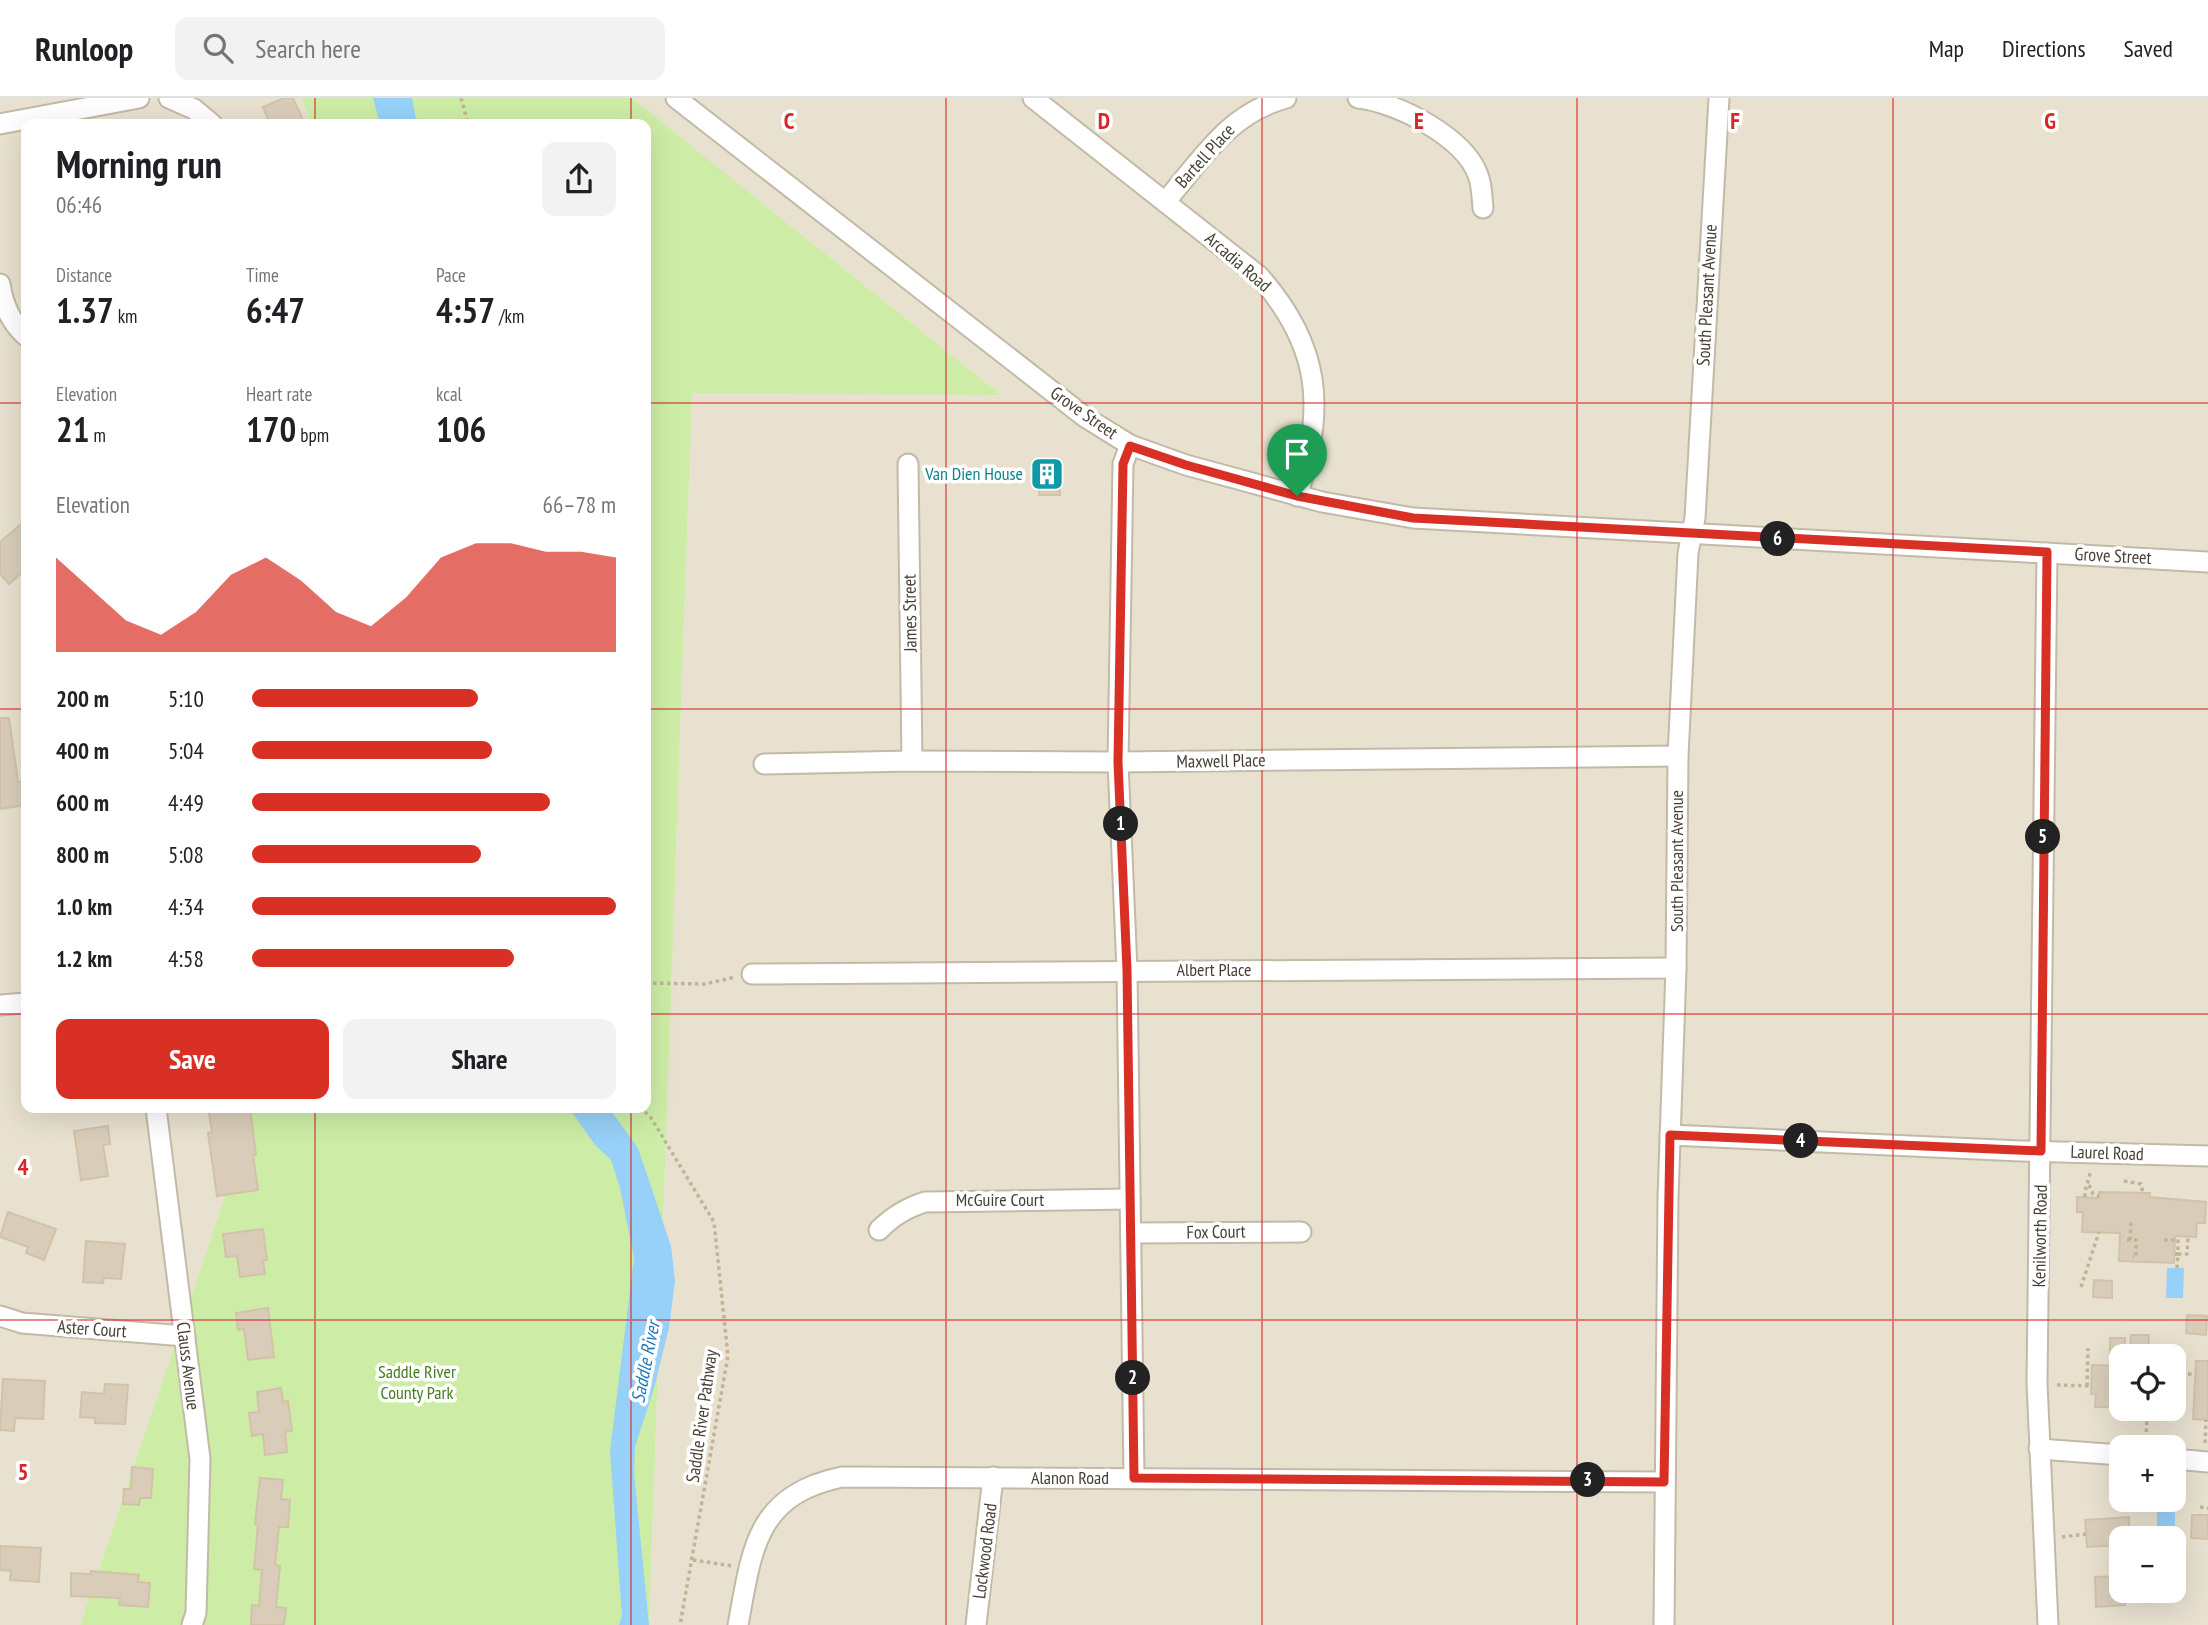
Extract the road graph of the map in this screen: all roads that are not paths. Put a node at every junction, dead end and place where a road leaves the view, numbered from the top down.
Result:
1 (139, 98) edge
2 (169, 98) edge
3 (676, 98) edge
4 (1033, 98) edge
5 (1286, 98) edge
6 (1358, 98) edge
7 (1719, 98) edge
8 (27, 119) edge
9 (206, 119) edge
10 (21, 120) edge
11 (0, 124) edge
12 (1165, 201) junction
13 (1483, 208) dead end
14 (0, 284) edge
15 (21, 329) edge
16 (1130, 446) junction
17 (908, 464) dead end
18 (1297, 496) junction
19 (1692, 533) junction
20 (2047, 552) junction
21 (2208, 562) edge
22 (1678, 756) junction
23 (912, 761) junction
24 (1118, 762) junction
25 (764, 764) dead end
26 (1676, 968) junction
27 (1127, 970) junction
28 (752, 974) road end
29 (21, 1003) edge
30 (0, 1005) edge
31 (157, 1113) edge
32 (1670, 1135) junction
33 (2041, 1151) junction
34 (2208, 1156) edge
35 (1130, 1199) junction
36 (879, 1230) dead end
37 (1301, 1231) dead end
38 (1131, 1233) junction
39 (0, 1316) edge
40 (185, 1336) junction
41 (2039, 1449) junction
42 (2206, 1452) edge
43 (2109, 1454) edge
44 (2186, 1456) edge
45 (993, 1477) junction
46 (1134, 1478) junction
47 (1664, 1482) junction
48 (192, 1625) edge
49 (738, 1625) edge
50 (976, 1625) edge
51 (1664, 1625) edge
52 (2048, 1625) edge

1 - 8 street
2 - 9 street
3 - 16 street, Grove Street
4 - 12 street, Arcadia Road
5 - 12 street, Bartell Place
6 - 13 street
7 - 19 street, South Pleasant Avenue
10 - 11 street
12 - 18 street, Arcadia Road
14 - 15 street
16 - 18 street, Grove Street
16 - 24 street
17 - 23 street, James Street
18 - 19 street, Grove Street
19 - 20 street, Grove Street
19 - 22 street, South Pleasant Avenue
20 - 21 street, Grove Street
20 - 33 street, Kenilworth Road
22 - 24 street, Maxwell Place
22 - 26 street, South Pleasant Avenue
23 - 24 street, Maxwell Place
23 - 25 street, Maxwell Place
24 - 27 street
26 - 27 street, Albert Place
26 - 32 street, South Pleasant Avenue
27 - 28 street, Albert Place
27 - 35 street
29 - 30 street
31 - 40 street, Clauss Avenue
32 - 33 street, Laurel Road
32 - 47 street, South Pleasant Avenue
33 - 34 street, Laurel Road
33 - 41 street, Kenilworth Road
35 - 36 street, McGuire Court
35 - 38 street
37 - 38 street, Fox Court
38 - 46 street
39 - 40 street, Aster Court
40 - 48 street, Clauss Avenue
41 - 43 street
41 - 52 street, Kenilworth Road
42 - 44 street
45 - 46 street, Alanon Road
45 - 49 street, Alanon Road
45 - 50 street, Lockwood Road
46 - 47 street, Alanon Road
47 - 51 street, South Pleasant Avenue

